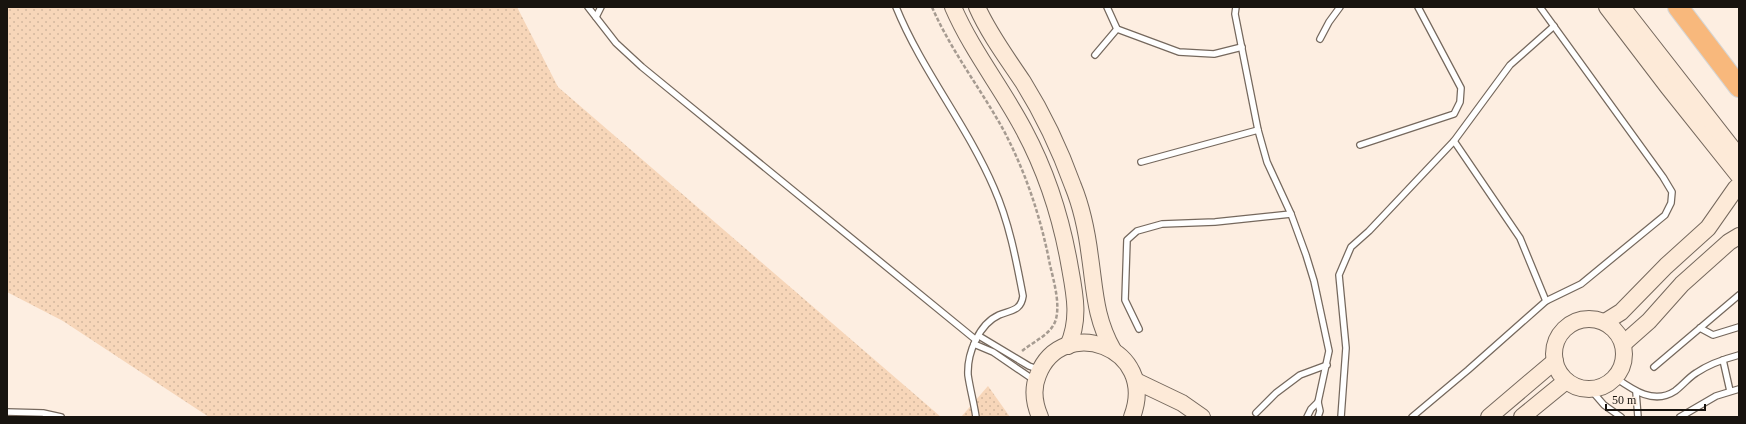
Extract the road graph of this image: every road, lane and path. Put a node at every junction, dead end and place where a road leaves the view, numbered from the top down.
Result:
1 (588, 7) edge
2 (601, 7) edge
3 (896, 7) edge
4 (932, 7) edge
5 (953, 7) edge
6 (977, 7) edge
7 (1107, 7) edge
8 (1236, 7) edge
9 (1340, 7) edge
10 (1418, 7) edge
11 (1540, 7) edge
12 (1608, 7) edge
13 (1622, 7) edge
14 (1678, 7) edge
15 (596, 17) junction
16 (1554, 26) junction
17 (1117, 29) junction
18 (1320, 39) dead end
19 (1242, 47) junction
20 (1095, 55) dead end
21 (1735, 80) edge
22 (1258, 130) junction
23 (1454, 141) junction
24 (1360, 145) dead end
25 (1739, 157) edge
26 (1141, 162) dead end
27 (1738, 185) edge
28 (1290, 214) junction
29 (1739, 236) edge
30 (1656, 277) junction
31 (1674, 294) junction
32 (1739, 295) edge
33 (1546, 301) junction
34 (1605, 322) junction
35 (1739, 327) edge
36 (1700, 328) junction
37 (1139, 329) dead end
38 (976, 340) junction
39 (1623, 344) junction
40 (1068, 346) junction
41 (1112, 350) junction
42 (1739, 355) edge
43 (1015, 358) junction
44 (1723, 360) junction
45 (1555, 361) junction
46 (1327, 365) junction
47 (1654, 366) dead end
48 (1038, 375) junction
49 (1616, 378) junction
50 (1136, 381) junction
51 (1566, 381) junction
52 (1739, 389) edge
53 (1591, 390) junction
54 (1730, 391) junction
55 (1636, 392) junction
56 (1318, 402) junction
57 (1256, 413) dead end
58 (10, 414) edge
59 (61, 417) edge
60 (976, 417) edge
61 (1040, 417) edge
62 (1132, 417) edge
63 (1202, 417) edge
64 (1307, 417) edge
65 (1318, 417) edge
66 (1341, 417) edge
67 (1412, 417) edge
68 (1489, 417) edge
69 (1522, 417) edge
70 (1621, 417) edge
71 (1638, 417) edge
72 (1680, 417) edge

1 - 15 lane
2 - 15 lane
3 - 38 lane
4 - 43 path
5 - 40 street
6 - 41 street
7 - 17 lane
8 - 19 lane
9 - 18 lane
10 - 24 lane
11 - 16 lane
12 - 27 street
13 - 25 street
14 - 21 highway
15 - 38 lane
16 - 23 lane
16 - 33 lane
17 - 19 lane
17 - 20 lane
19 - 22 lane
22 - 26 lane
22 - 28 lane
23 - 33 lane
23 - 66 lane
27 - 30 street
28 - 37 lane
28 - 46 lane
29 - 31 street
30 - 31 street
30 - 34 street
31 - 39 street
32 - 36 lane
33 - 67 lane
34 - 39 street
34 - 45 street
35 - 36 lane
36 - 47 lane
38 - 43 lane
38 - 48 lane
38 - 60 lane
39 - 49 street
40 - 41 street
40 - 48 street
41 - 50 street
42 - 44 lane
43 - 48 lane
44 - 54 lane
44 - 55 lane
45 - 51 street
45 - 68 street
46 - 56 lane
46 - 57 lane
48 - 61 street
49 - 53 street
49 - 55 lane
50 - 62 street
50 - 63 street
51 - 53 street
51 - 69 street
52 - 54 lane
53 - 70 lane
54 - 72 lane
55 - 71 lane
56 - 64 lane
56 - 65 lane
58 - 59 lane

